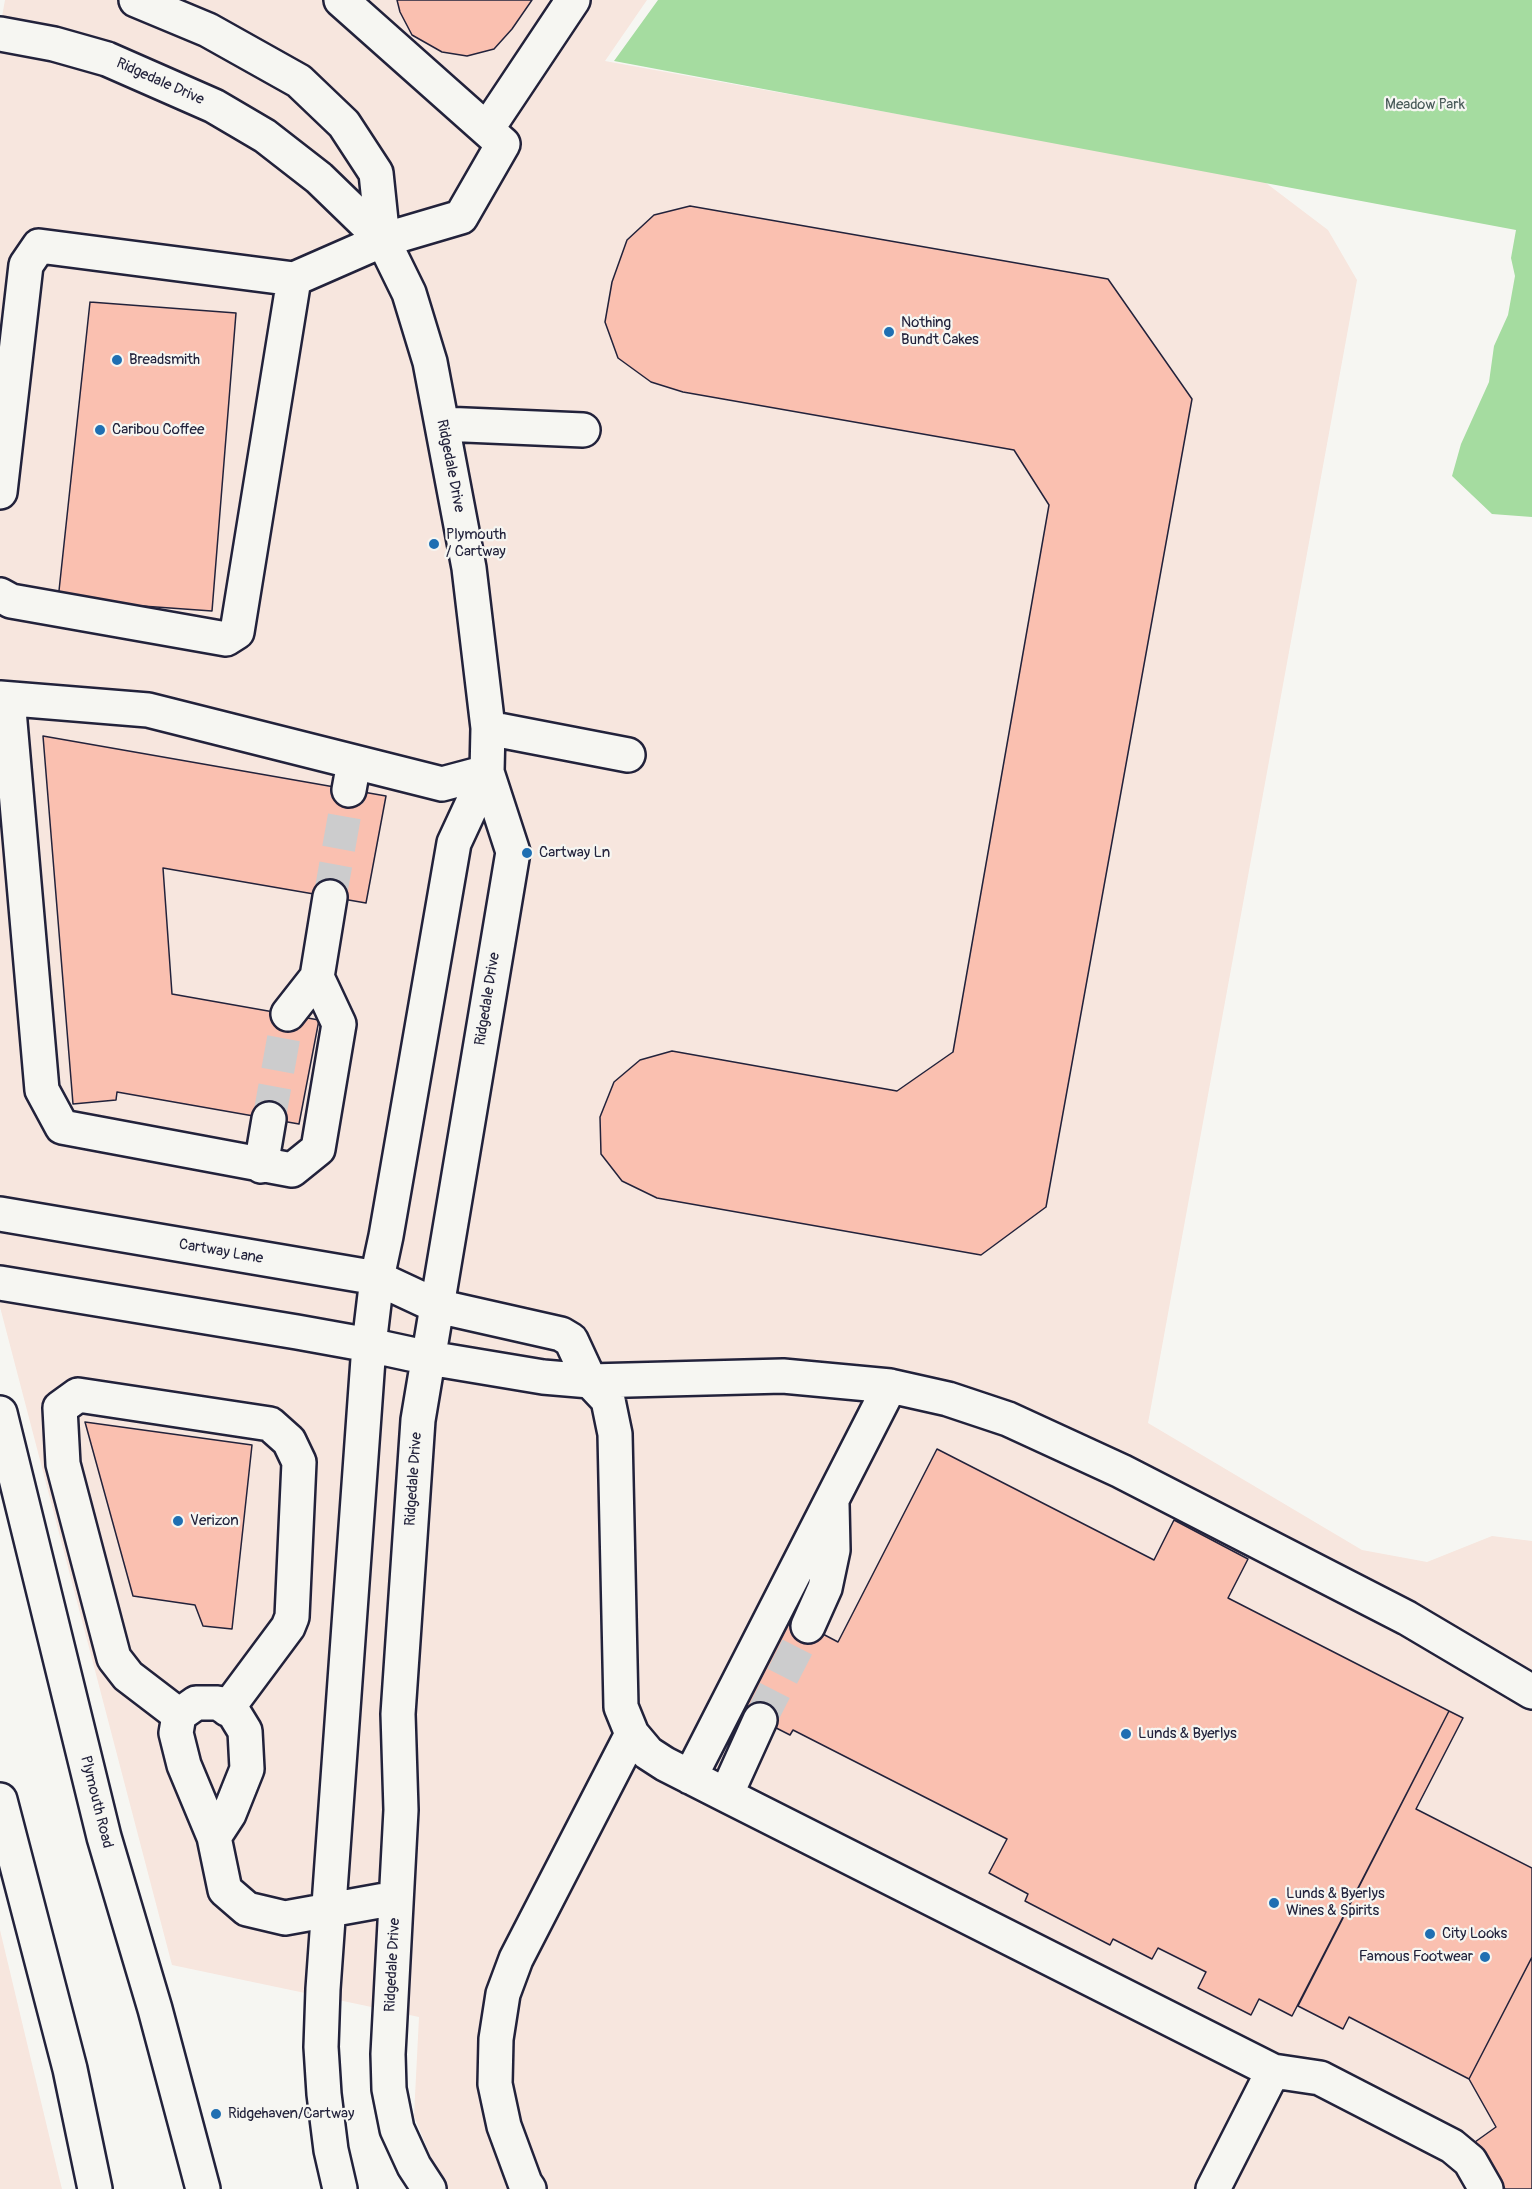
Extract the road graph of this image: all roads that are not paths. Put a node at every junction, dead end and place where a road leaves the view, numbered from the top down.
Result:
1 (136, 0) edge
2 (341, 0) edge
3 (573, 0) edge
4 (0, 34) edge
5 (487, 129) junction
6 (383, 240) junction
7 (294, 279) junction
8 (442, 424) junction
9 (583, 430) dead end
10 (0, 492) edge
11 (0, 595) edge
12 (4, 699) edge
13 (488, 728) junction
14 (628, 755) dead end
15 (487, 772) junction
16 (330, 897) tunnel mouth
17 (317, 977) junction
18 (288, 1014) tunnel mouth
19 (269, 1119) tunnel mouth
20 (261, 1166) junction
21 (0, 1214) edge
22 (377, 1278) junction
23 (0, 1283) edge
24 (437, 1306) junction
25 (369, 1345) junction
26 (429, 1358) junction
27 (590, 1381) junction
28 (890, 1386) junction
29 (0, 1413) edge
30 (832, 1499) junction
31 (808, 1626) tunnel mouth
32 (1532, 1692) edge
33 (228, 1709) junction
34 (179, 1715) junction
35 (760, 1720) tunnel mouth
36 (632, 1734) junction
37 (690, 1777) junction
38 (726, 1795) junction
39 (0, 1800) edge
40 (214, 1837) junction
41 (396, 1898) junction
42 (329, 1911) junction
43 (1273, 2072) junction
44 (95, 2189) edge
45 (203, 2189) edge
46 (340, 2189) edge
47 (429, 2189) edge
48 (529, 2189) edge
49 (1214, 2189) edge
50 (1486, 2189) edge

1 - 6 street, Ridgedale Drive
2 - 5 street
3 - 5 street
4 - 6 street, Ridgedale Drive
5 - 6 street
6 - 7 street
6 - 8 street, Ridgedale Drive
7 - 10 street
7 - 11 street
8 - 9 street
8 - 13 street, Ridgedale Drive
12 - 15 street
12 - 20 street
13 - 14 street
13 - 15 street, Ridgedale Drive
15 - 22 street, Ridgedale Drive
15 - 24 street, Ridgedale Drive
16 - 17 street
17 - 18 street
17 - 20 street
19 - 20 street
21 - 22 street, Cartway Lane
22 - 24 street, Cartway Lane
22 - 25 street, Ridgedale Drive
23 - 25 street
24 - 26 street, Ridgedale Drive
24 - 27 street, Cartway Lane
25 - 26 street
25 - 42 street, Ridgedale Drive
26 - 27 street
26 - 41 street, Ridgedale Drive
27 - 28 street
27 - 36 street, Cartway Lane
28 - 30 street
28 - 32 street
29 - 45 street, Plymouth Road
30 - 31 street
30 - 37 street
33 - 34 street
33 - 34 street
33 - 40 street
34 - 40 street
35 - 38 street
36 - 37 street
36 - 48 street
37 - 38 street
38 - 43 street
39 - 44 street
40 - 42 street
41 - 42 street
41 - 47 street, Ridgedale Drive
42 - 46 street, Ridgedale Drive
43 - 49 street
43 - 50 street

